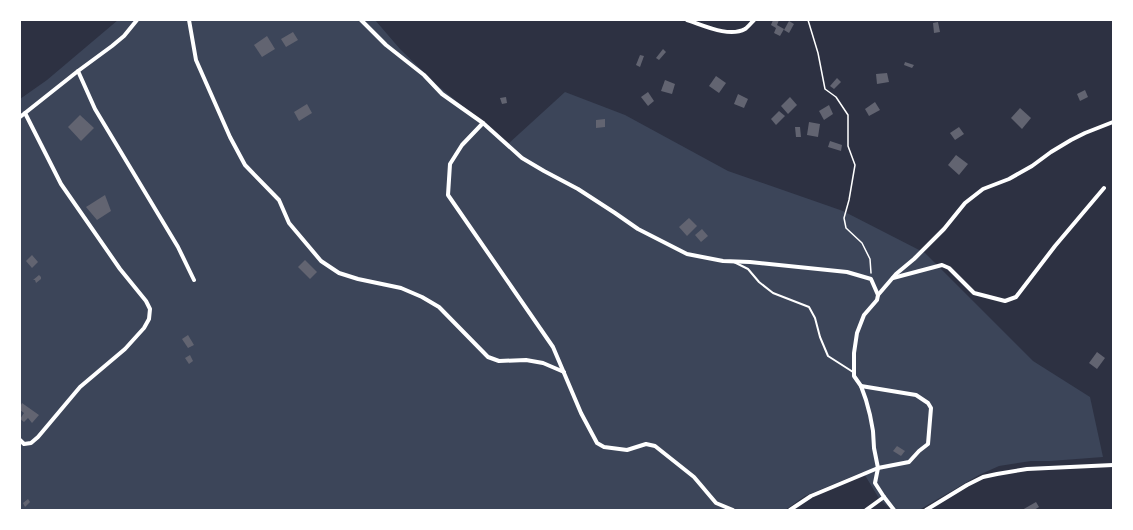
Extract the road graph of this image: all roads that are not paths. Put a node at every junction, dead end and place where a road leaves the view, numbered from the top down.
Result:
1 (137, 20) edge
2 (189, 20) edge
3 (361, 20) edge
4 (687, 20) edge
5 (754, 20) edge
6 (78, 71) junction
7 (25, 113) junction
8 (20, 117) edge
9 (1113, 122) edge
10 (483, 123) junction
11 (1104, 188) dead end
12 (734, 261) junction
13 (893, 278) junction
14 (194, 280) dead end
15 (878, 295) junction
16 (564, 372) junction
17 (854, 373) junction
18 (861, 386) junction
19 (20, 440) edge
20 (1113, 465) edge
21 (878, 468) junction
22 (884, 497) junction
23 (733, 510) edge
24 (790, 510) edge
25 (866, 510) edge
26 (894, 510) edge
27 (926, 510) edge

1 - 6 street
2 - 16 street
3 - 10 street
4 - 5 street
6 - 7 street
6 - 14 street
7 - 8 street
7 - 19 street
9 - 13 street
10 - 12 street
10 - 16 street
11 - 13 street
12 - 15 street
12 - 17 lane
13 - 15 street
15 - 17 street
16 - 23 street
17 - 18 street
18 - 21 street
18 - 21 street
20 - 27 street
21 - 22 street
21 - 24 street
22 - 25 street
22 - 26 street

